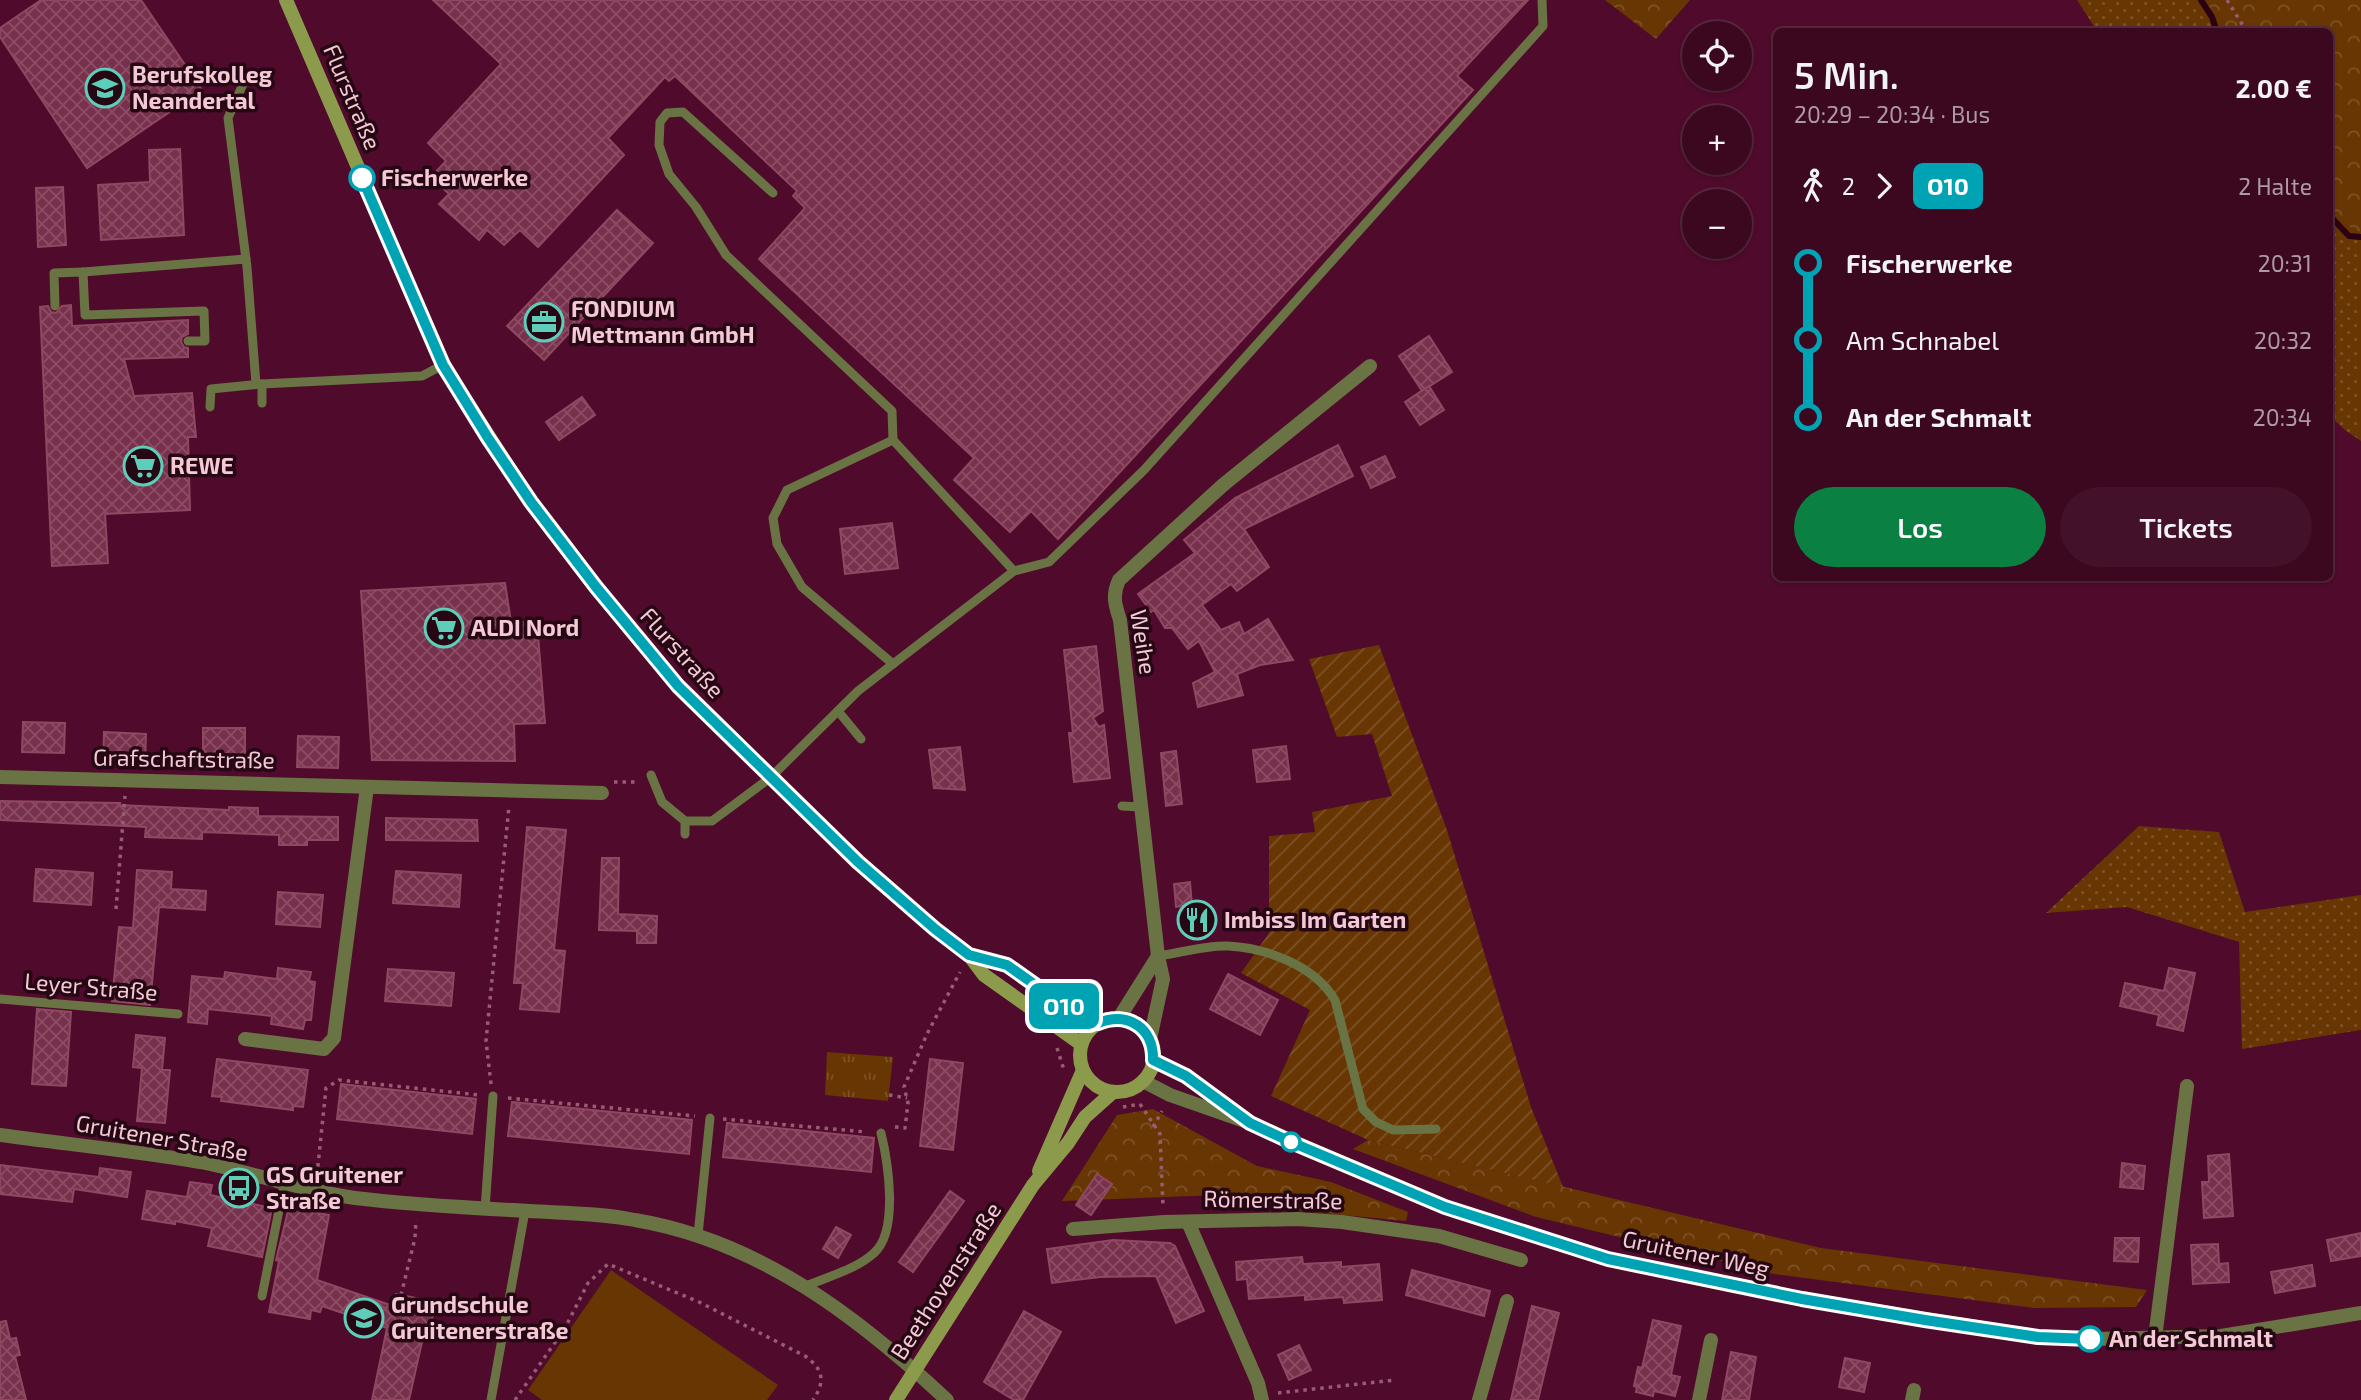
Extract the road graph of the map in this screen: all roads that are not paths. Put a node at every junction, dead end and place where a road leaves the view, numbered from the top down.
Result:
1 (286, 0) edge
2 (1542, 0) edge
3 (245, 73) dead end
4 (772, 193) dead end
5 (247, 263) junction
6 (258, 266) dead end
7 (83, 272) junction
8 (55, 306) dead end
9 (188, 341) dead end
10 (443, 365) junction
11 (1370, 366) dead end
12 (259, 384) junction
13 (262, 403) dead end
14 (210, 407) dead end
15 (893, 440) junction
16 (1014, 571) junction
17 (893, 664) junction
18 (838, 711) junction
19 (861, 739) dead end
20 (0, 777) edge
21 (652, 778) road end
22 (770, 778) junction
23 (366, 787) junction
24 (596, 793) road end
25 (1122, 806) dead end
26 (731, 807) junction
27 (1141, 807) junction
28 (685, 821) junction
29 (734, 821) dead end
30 (685, 834) dead end
31 (969, 955) junction
32 (1158, 956) junction
33 (0, 999) edge
34 (178, 1014) dead end
35 (1119, 1018) junction
36 (1098, 1023) junction
37 (1150, 1038) junction
38 (245, 1039) dead end
39 (1082, 1044) junction
40 (1153, 1060) junction
41 (1083, 1070) junction
42 (1143, 1081) junction
43 (2187, 1086) dead end
44 (1113, 1092) junction
45 (493, 1096) road end
46 (710, 1118) road end
47 (1250, 1123) junction
48 (1436, 1129) dead end
49 (881, 1133) road end
50 (0, 1135) edge
51 (284, 1185) junction
52 (1033, 1185) junction
53 (485, 1209) junction
54 (525, 1211) junction
55 (1188, 1222) junction
56 (1073, 1229) dead end
57 (698, 1235) junction
58 (1521, 1260) dead end
59 (806, 1286) junction
60 (262, 1296) dead end
61 (1507, 1301) dead end
62 (2361, 1313) edge
63 (2155, 1338) junction
64 (1711, 1340) dead end
65 (916, 1370) junction
66 (1262, 1397) edge
67 (491, 1400) edge
68 (896, 1400) edge
69 (947, 1400) edge
70 (1479, 1400) edge
71 (1699, 1400) edge

1 - 10 main road, Flurstraße
2 - 16 lane
3 - 5 lane
4 - 15 lane
5 - 6 lane
5 - 7 lane
5 - 12 lane
7 - 8 lane
7 - 9 lane
10 - 12 lane
10 - 22 main road, Flurstraße
11 - 27 street, Weihe
12 - 13 lane
12 - 14 lane
15 - 16 lane
15 - 17 lane
16 - 17 lane
17 - 18 lane
18 - 19 lane
18 - 22 lane
20 - 23 street, Grafschaftstraße
21 - 28 lane
22 - 26 lane
22 - 31 main road, Flurstraße
23 - 24 street, Grafschaftstraße
23 - 38 street
25 - 27 lane
26 - 28 lane
26 - 29 lane
27 - 32 street, Weihe
28 - 30 lane
31 - 36 main road
31 - 39 main road
32 - 35 street
32 - 37 street, Weihe
32 - 48 lane
33 - 34 lane, Leyer Straße
35 - 36 main road
35 - 37 main road
36 - 39 main road
37 - 40 main road
39 - 41 main road
40 - 42 main road
40 - 47 street, Gruitener Weg
41 - 44 main road
41 - 52 main road, Beethovenstraße
42 - 44 main road
42 - 47 street, Gruitener Weg
43 - 63 street
44 - 52 main road, Beethovenstraße
45 - 53 lane
46 - 57 lane
47 - 63 street, Gruitener Weg
49 - 59 lane
50 - 51 street, Gruitener Straße
51 - 53 street, Gruitener Straße
51 - 60 lane
52 - 65 main road, Beethovenstraße
53 - 54 street, Gruitener Straße
54 - 57 street, Gruitener Straße
54 - 67 lane
55 - 56 street, Römerstraße
55 - 58 street, Römerstraße
55 - 66 street, Römerstraße
57 - 59 street, Gruitener Straße
59 - 65 street, Gruitener Straße
61 - 70 street
62 - 63 street, Gruitener Weg
64 - 71 street
65 - 68 main road, Beethovenstraße
65 - 69 street, Gruitener Straße

